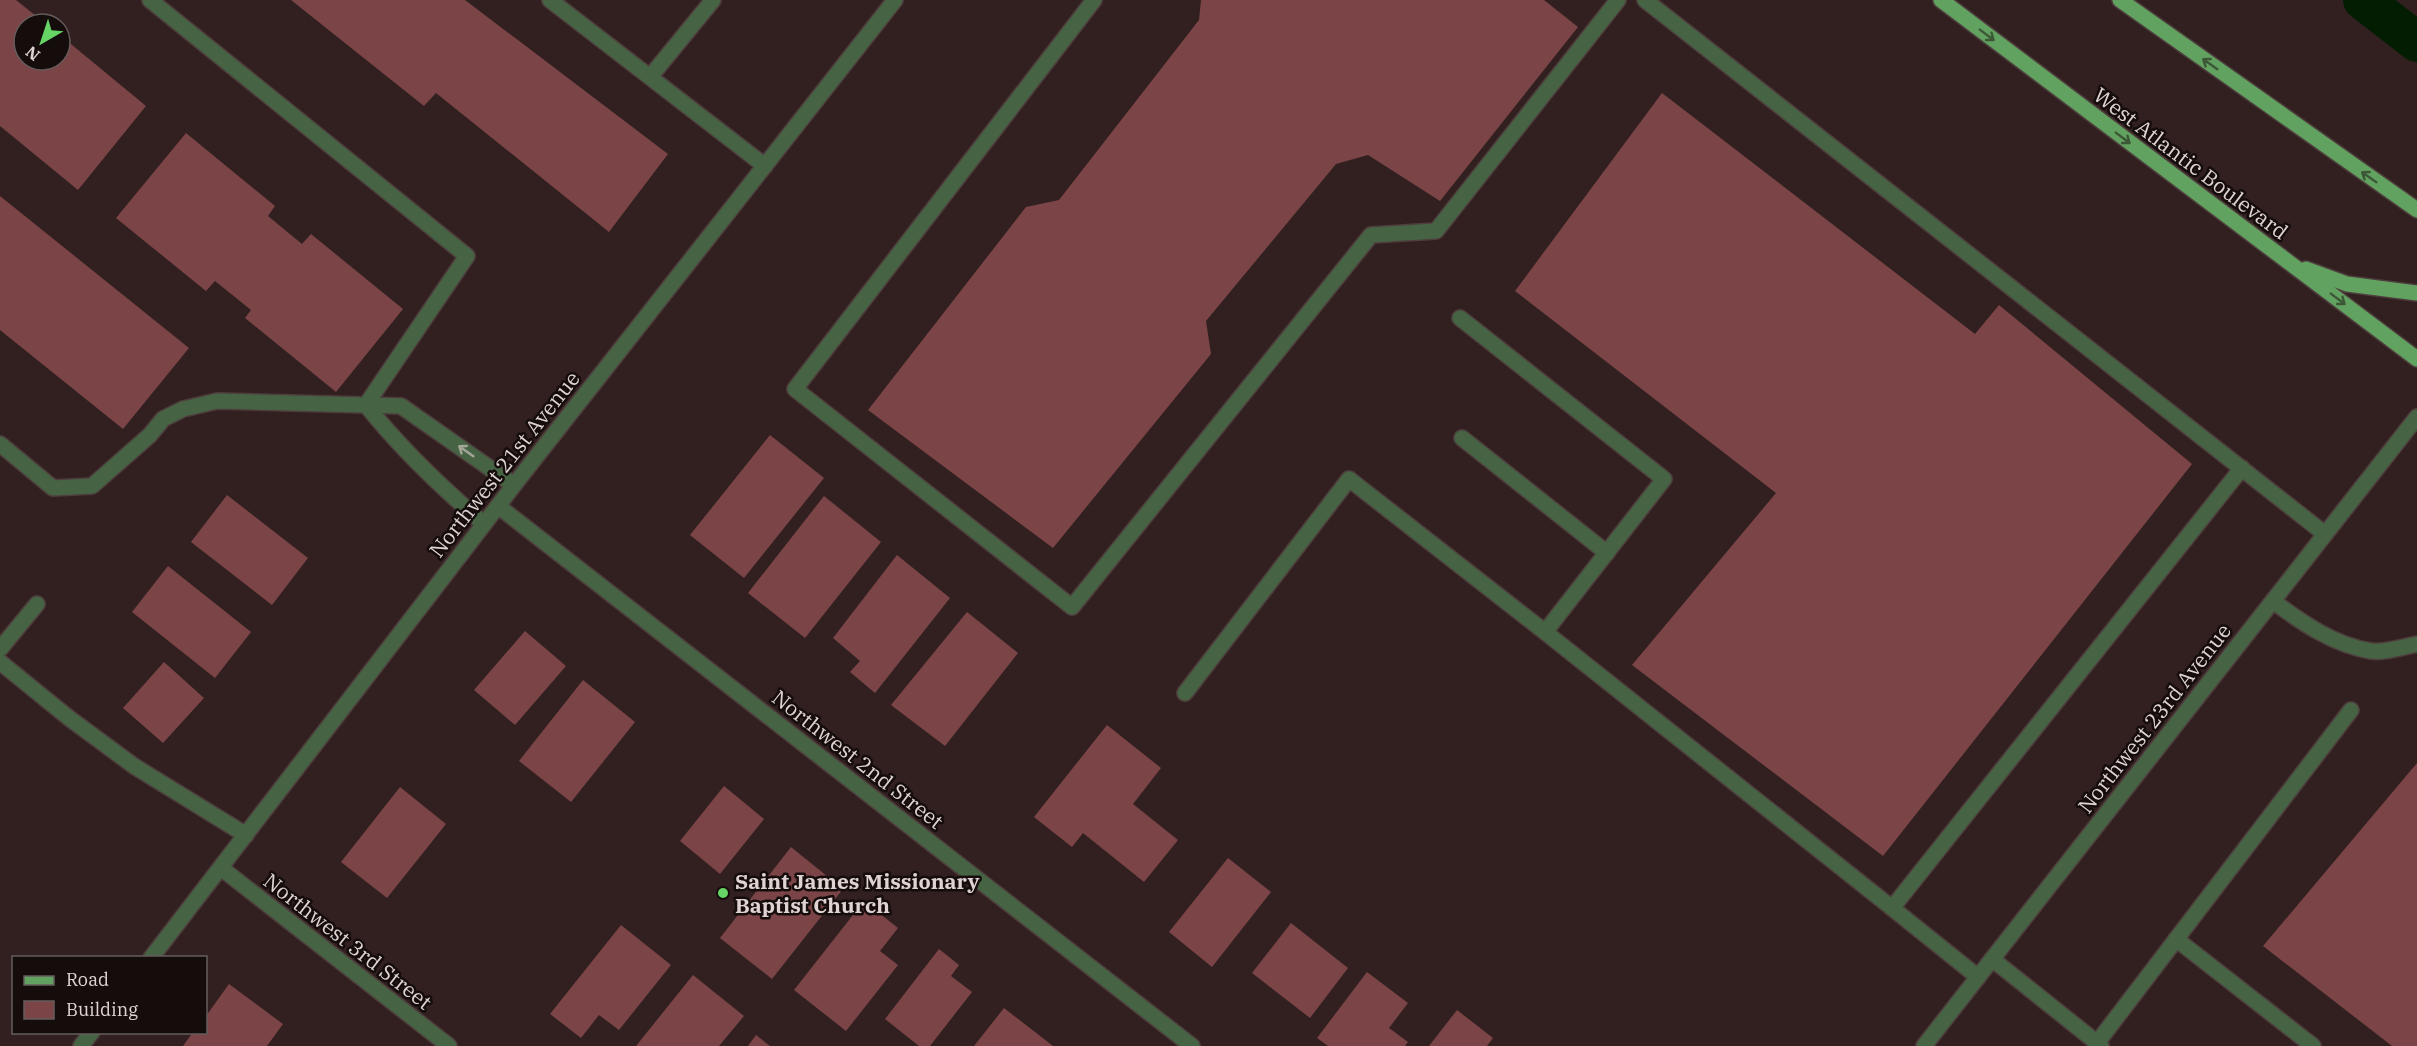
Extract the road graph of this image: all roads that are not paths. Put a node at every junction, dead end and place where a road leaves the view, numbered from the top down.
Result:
1 (150, 0) edge
2 (550, 0) edge
3 (713, 0) edge
4 (896, 0) edge
5 (1094, 0) edge
6 (1618, 0) edge
7 (1645, 0) edge
8 (1941, 0) edge
9 (2120, 0) edge
10 (650, 77) junction
11 (765, 166) junction
12 (2417, 196) edge
13 (2398, 198) junction
14 (2417, 210) edge
15 (2292, 264) junction
16 (2417, 293) edge
17 (1460, 318) dead end
18 (2417, 359) edge
19 (366, 405) junction
20 (2417, 417) edge
21 (1462, 438) dead end
22 (0, 444) edge
23 (2242, 468) junction
24 (514, 485) junction
25 (498, 506) junction
26 (484, 524) junction
27 (2325, 534) junction
28 (1606, 553) junction
29 (2272, 601) junction
30 (37, 604) dead end
31 (1545, 632) junction
32 (2416, 643) edge
33 (0, 648) edge
34 (0, 662) edge
35 (1185, 693) dead end
36 (2351, 710) dead end
37 (246, 835) junction
38 (221, 868) junction
39 (1892, 908) junction
40 (2176, 939) junction
41 (152, 956) edge
42 (1992, 959) junction
43 (1978, 977) junction
44 (90, 1034) edge
45 (1928, 1045) edge
46 (2099, 1045) edge
47 (81, 1046) edge
48 (449, 1046) edge
49 (1192, 1046) edge
50 (2313, 1046) edge

1 - 19 street
2 - 10 street
3 - 10 street
4 - 11 street, Northwest 21st Avenue
5 - 6 street
7 - 23 street
8 -> 15 main road, West Atlantic Boulevard
13 -> 9 main road
10 - 11 street
11 - 24 street, Northwest 21st Avenue
12 - 13 street
13 - 14 main road
15 - 16 main road
15 -> 18 main road, West Atlantic Boulevard
17 - 28 street
19 - 22 street
24 -> 19 street
19 - 26 street
20 - 27 street, Northwest 23rd Avenue
21 - 28 street
23 - 27 street
23 - 39 street
24 - 25 street, Northwest 21st Avenue
25 - 26 street, Northwest 21st Avenue
25 - 49 street, Northwest 2nd Street
26 - 37 street, Northwest 21st Avenue
27 - 29 street, Northwest 23rd Avenue
28 - 31 street
29 - 32 street
29 - 42 street, Northwest 23rd Avenue
30 - 33 street
31 - 35 street
31 - 39 street
34 - 37 street
36 - 40 street
37 - 38 street, Northwest 21st Avenue
38 - 41 street, Northwest 21st Avenue
38 - 48 street, Northwest 3rd Street
39 - 43 street
40 - 46 street
40 - 50 street
42 - 43 street, Northwest 23rd Avenue
42 - 46 street
43 - 45 street, Northwest 23rd Avenue
44 - 47 street

